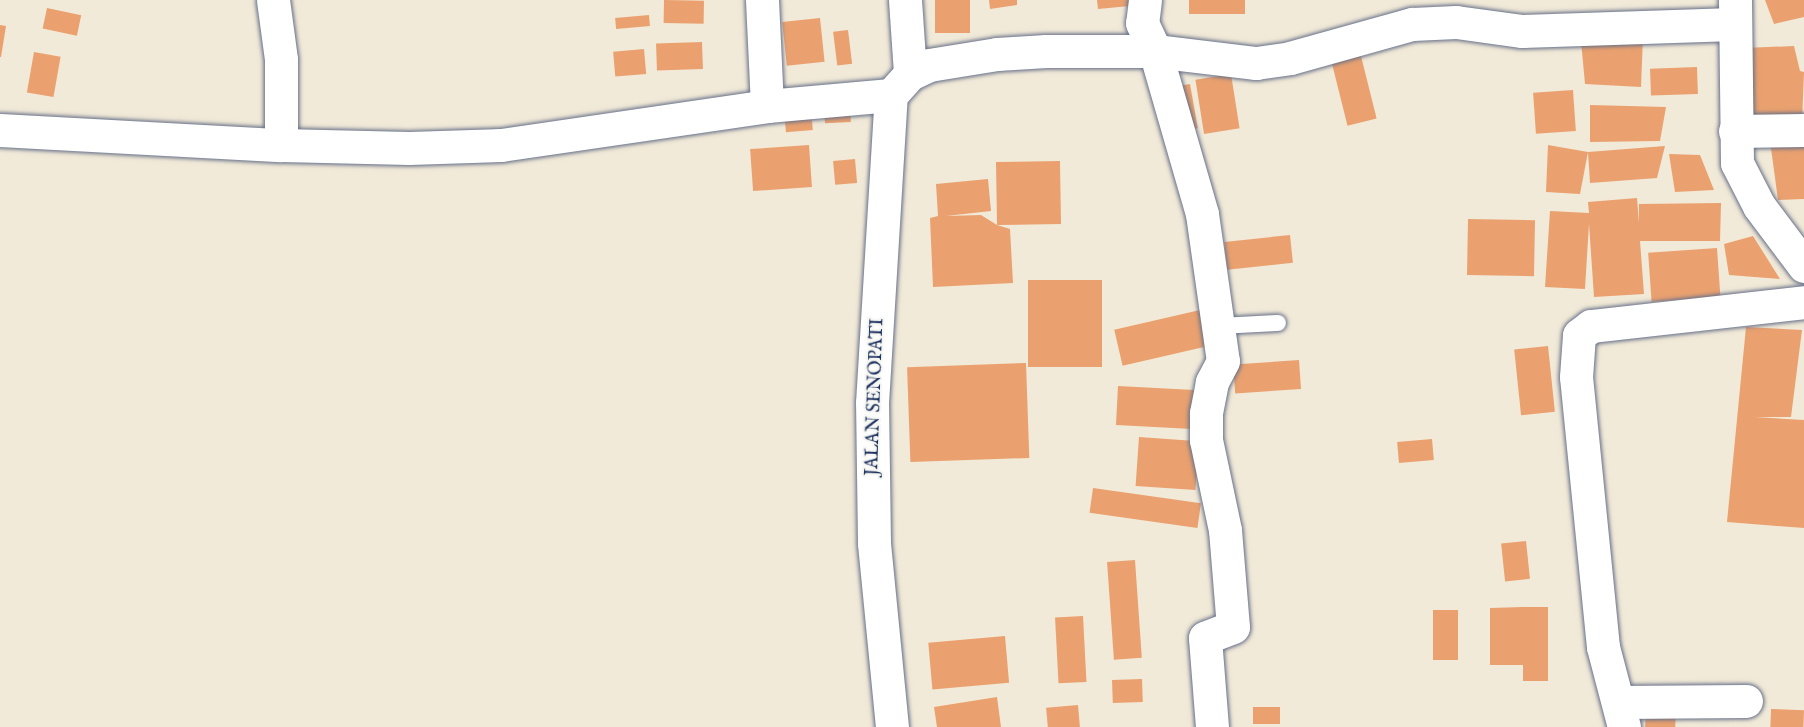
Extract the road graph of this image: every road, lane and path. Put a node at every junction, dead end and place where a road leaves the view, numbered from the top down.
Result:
1 (273, 0) edge
2 (762, 0) edge
3 (905, 0) edge
4 (1145, 0) edge
5 (1735, 12) edge
6 (1155, 51) junction
7 (901, 84) junction
8 (767, 106) junction
9 (0, 130) edge
10 (1804, 130) edge
11 (1735, 131) junction
12 (280, 145) junction
13 (1804, 266) edge
14 (1804, 302) edge
15 (1278, 323) dead end
16 (1218, 326) junction
17 (1746, 702) dead end
18 (1622, 714) edge
19 (892, 727) edge
20 (1212, 727) edge

1 - 12 street
2 - 8 street
3 - 7 street, JALAN SENOPATI
4 - 6 street
5 - 6 street
5 - 11 street
6 - 7 street
6 - 16 street
7 - 8 street
7 - 19 street, JALAN SENOPATI
8 - 12 street
9 - 12 street
10 - 11 street
11 - 13 street
14 - 18 street
15 - 16 lane
16 - 20 street
17 - 18 street

